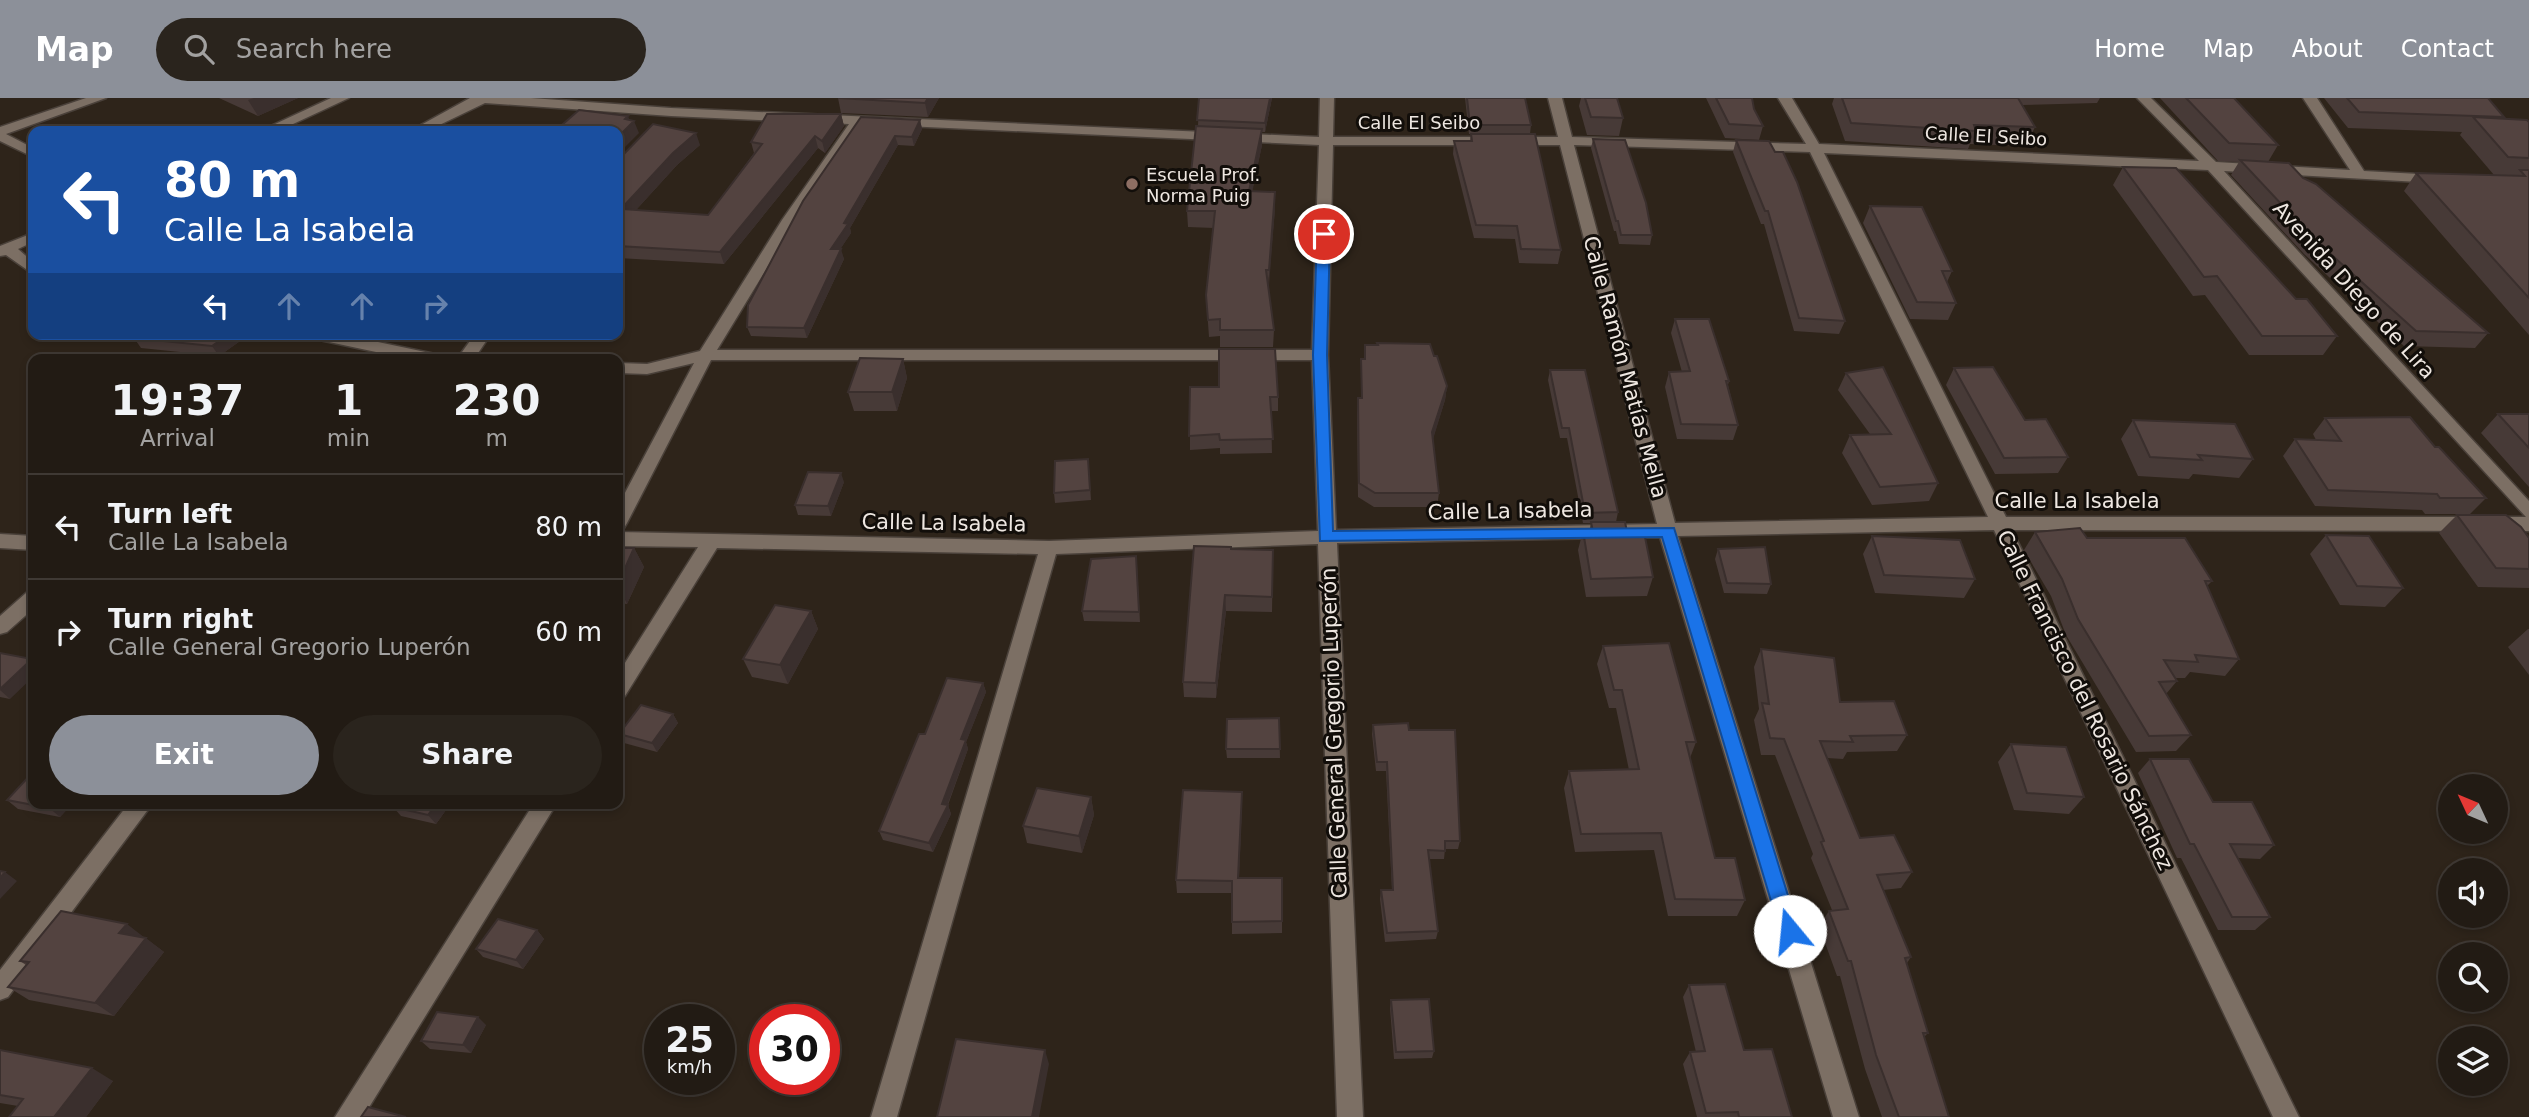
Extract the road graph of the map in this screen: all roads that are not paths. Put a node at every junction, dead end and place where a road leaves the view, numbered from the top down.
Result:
1 (99, 98) edge
2 (342, 98) edge
3 (479, 98) edge
4 (1327, 98) edge
5 (1555, 98) edge
6 (1786, 98) edge
7 (2144, 98) edge
8 (2310, 98) edge
9 (549, 100) edge
10 (671, 112) junction
11 (858, 120) junction
12 (278, 126) edge
13 (426, 126) edge
14 (653, 130) edge
15 (0, 133) edge
16 (1326, 141) junction
17 (1566, 141) junction
18 (1815, 148) junction
19 (28, 150) edge
20 (2212, 166) junction
21 (2361, 176) junction
22 (2445, 180) edge
23 (28, 239) edge
24 (4, 251) edge
25 (28, 266) edge
26 (344, 340) edge
27 (411, 354) edge
28 (706, 355) junction
29 (1320, 355) junction
30 (623, 368) edge
31 (2529, 512) edge
32 (623, 513) edge
33 (2000, 523) junction
34 (2529, 524) edge
35 (1668, 531) junction
36 (1325, 537) junction
37 (623, 539) edge
38 (0, 541) edge
39 (712, 541) junction
40 (28, 543) edge
41 (1049, 548) junction
42 (28, 602) edge
43 (0, 627) edge
44 (623, 682) edge
45 (137, 809) edge
46 (542, 809) edge
47 (0, 989) edge
48 (348, 1117) edge
49 (884, 1117) edge
50 (1350, 1117) edge
51 (1846, 1117) edge
52 (2286, 1117) edge

1 - 15 street
2 - 12 street
3 - 9 street, Calle El Seibo
3 - 13 street
4 - 16 street, Calle General Gregorio Luperón
5 - 17 street, Calle Ramón Matías Mella
6 - 18 street, Calle Francisco del Rosario Sánchez
7 - 20 street, Avenida Diego de Lira
8 - 21 street
9 - 10 street, Calle El Seibo
10 - 11 street, Calle El Seibo
10 - 14 street
11 - 16 street, Calle El Seibo
11 - 28 street
15 - 19 street
16 - 17 street, Calle El Seibo
16 - 29 street, Calle General Gregorio Luperón
17 - 18 street, Calle El Seibo
17 - 35 street, Calle Ramón Matías Mella
18 - 20 street, Calle El Seibo
18 - 33 street, Calle Francisco del Rosario Sánchez
20 - 21 street, Calle El Seibo
20 - 31 street, Avenida Diego de Lira
21 - 22 street, Calle El Seibo
23 - 24 street
24 - 25 street
26 - 27 street
28 - 29 street
28 - 30 street
28 - 32 street
29 - 36 street, Calle General Gregorio Luperón
33 - 34 street, Calle La Isabela
33 - 35 street, Calle La Isabela
33 - 52 street, Calle Francisco del Rosario Sánchez
35 - 36 street, Calle La Isabela
35 - 51 street, Calle Ramón Matías Mella
36 - 41 street, Calle La Isabela
36 - 50 street, Calle General Gregorio Luperón
37 - 39 street, Calle La Isabela
38 - 40 street
39 - 41 street, Calle La Isabela
39 - 44 street
41 - 49 street
42 - 43 street
45 - 47 street
46 - 48 street

